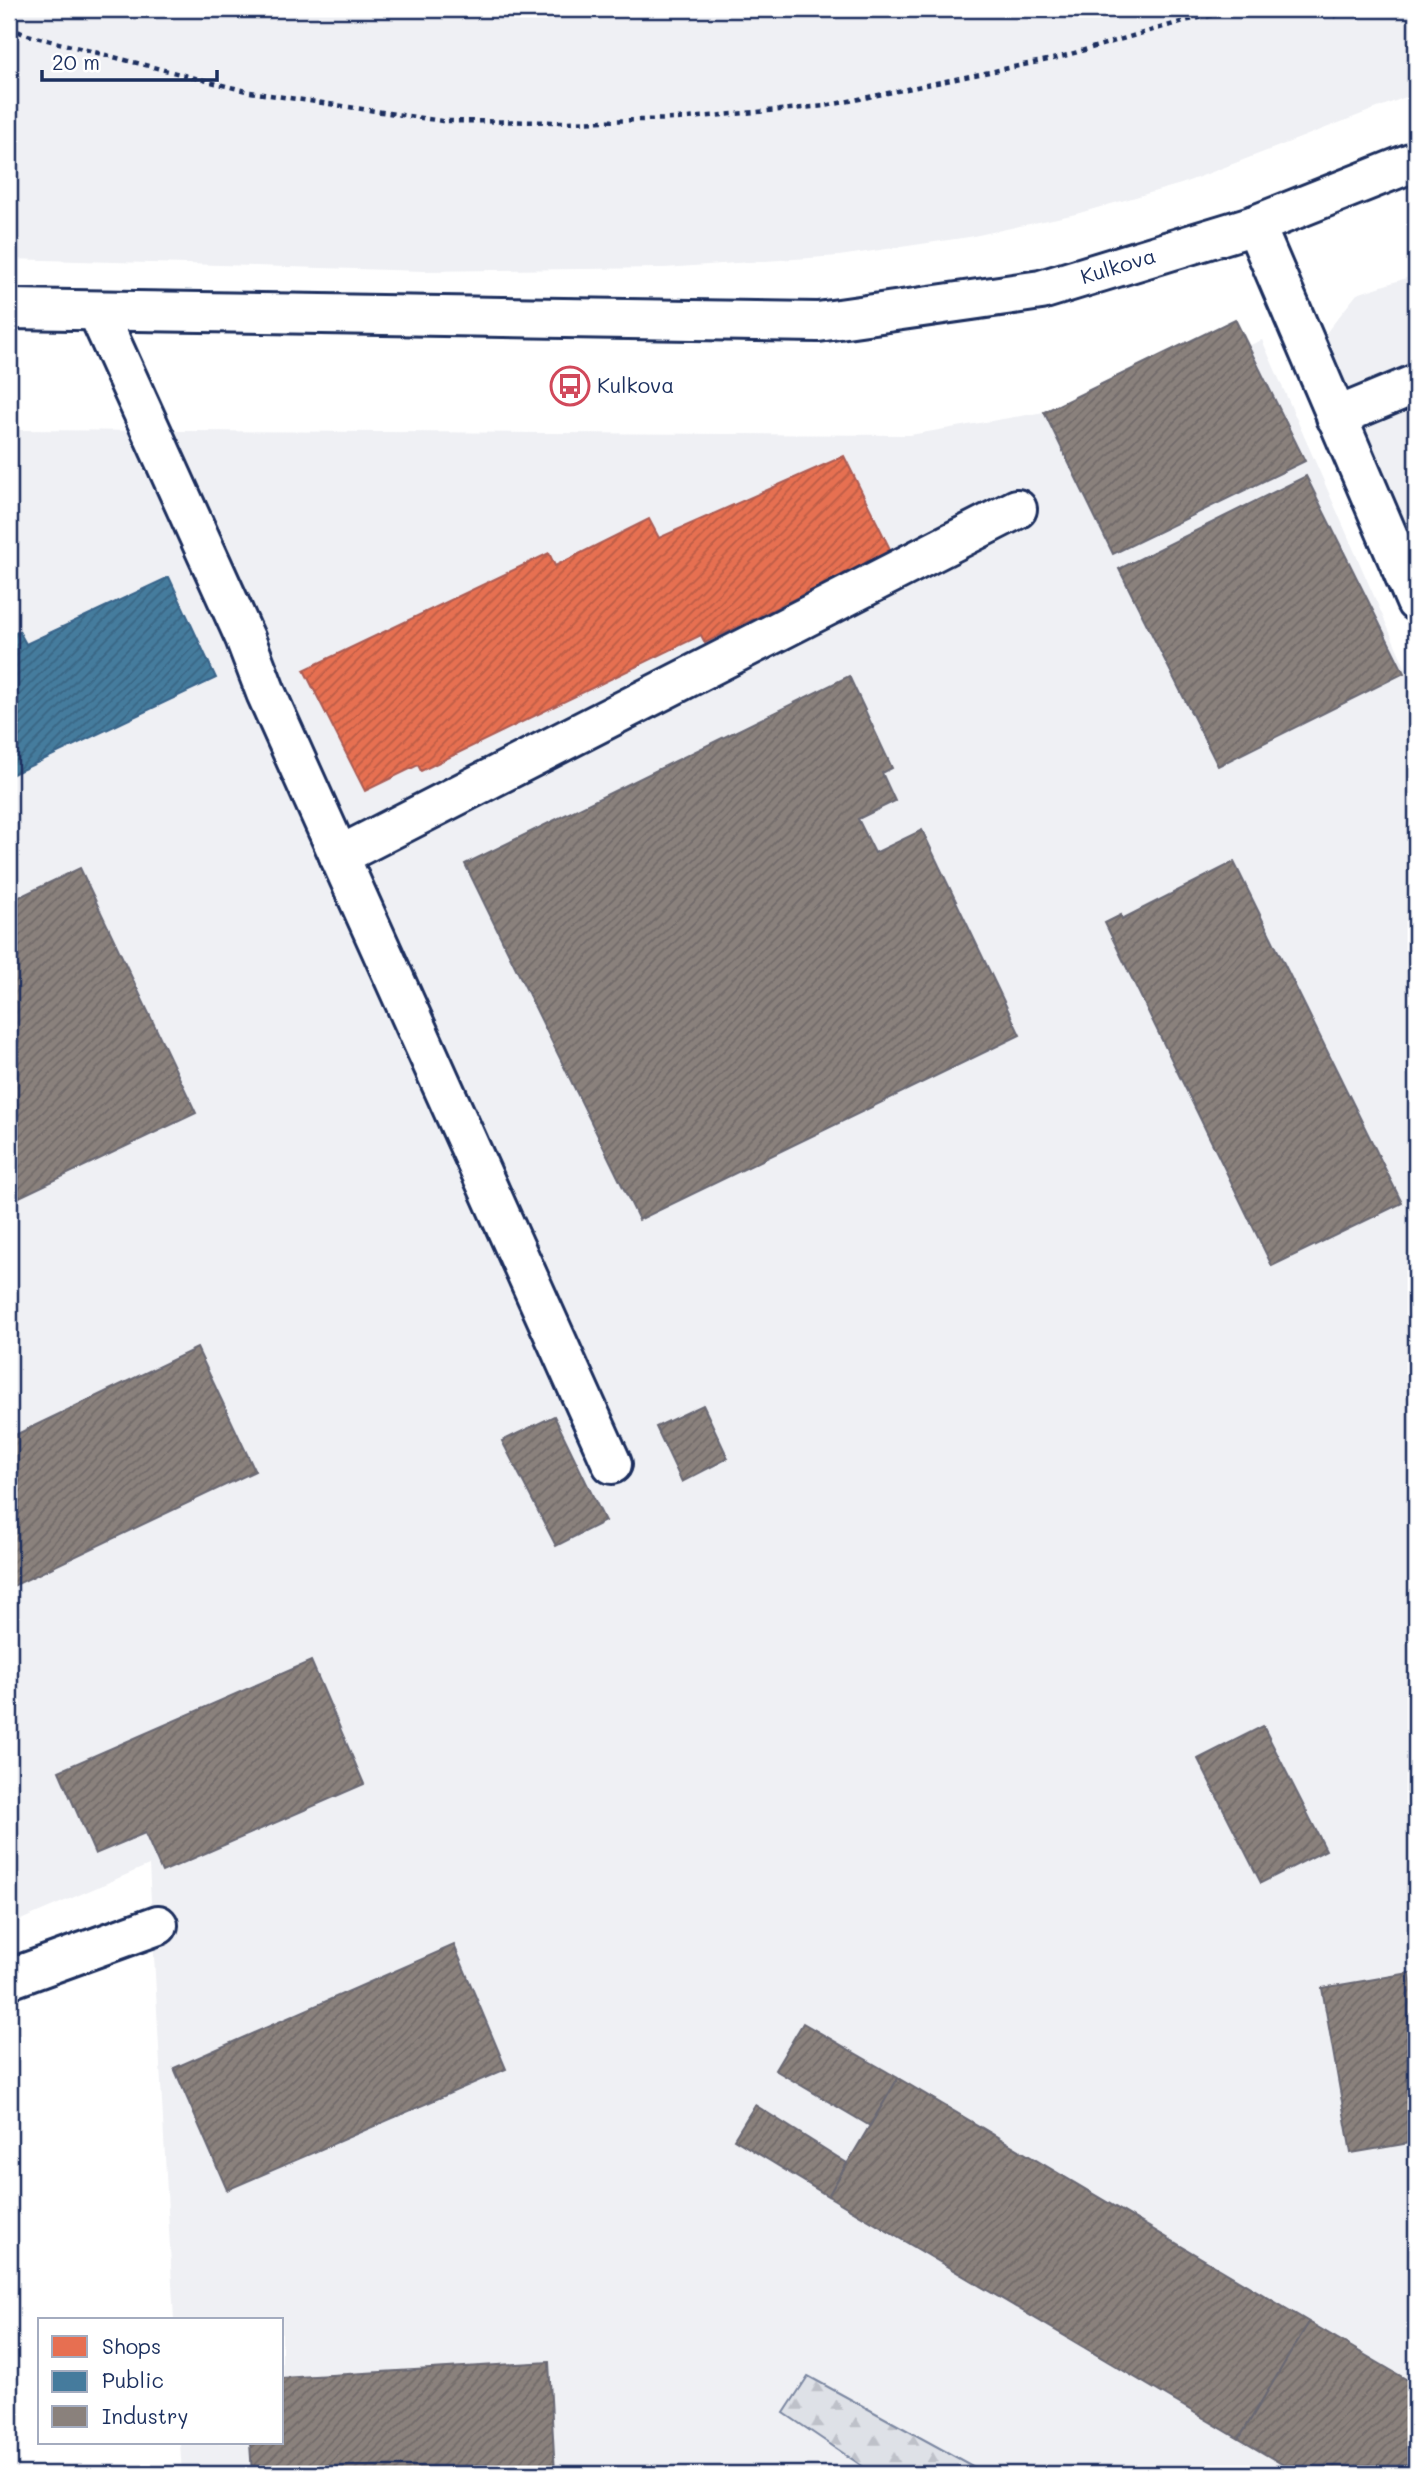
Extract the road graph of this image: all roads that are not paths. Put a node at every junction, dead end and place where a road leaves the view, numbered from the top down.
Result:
1 (1416, 162) edge
2 (1255, 225) junction
3 (9, 309) edge
4 (97, 310) junction
5 (1416, 384) edge
6 (1336, 417) junction
7 (1017, 509) dead end
8 (1409, 562) edge
9 (1416, 603) edge
10 (339, 856) junction
11 (612, 1464) dead end
12 (158, 1925) dead end
13 (9, 1979) edge

1 - 2 street, Kulkova
2 - 4 street, Kulkova
2 - 6 street
3 - 4 street, Kulkova
4 - 10 street
5 - 6 street
6 - 8 street
7 - 10 street
8 - 9 street
10 - 11 street
12 - 13 street

